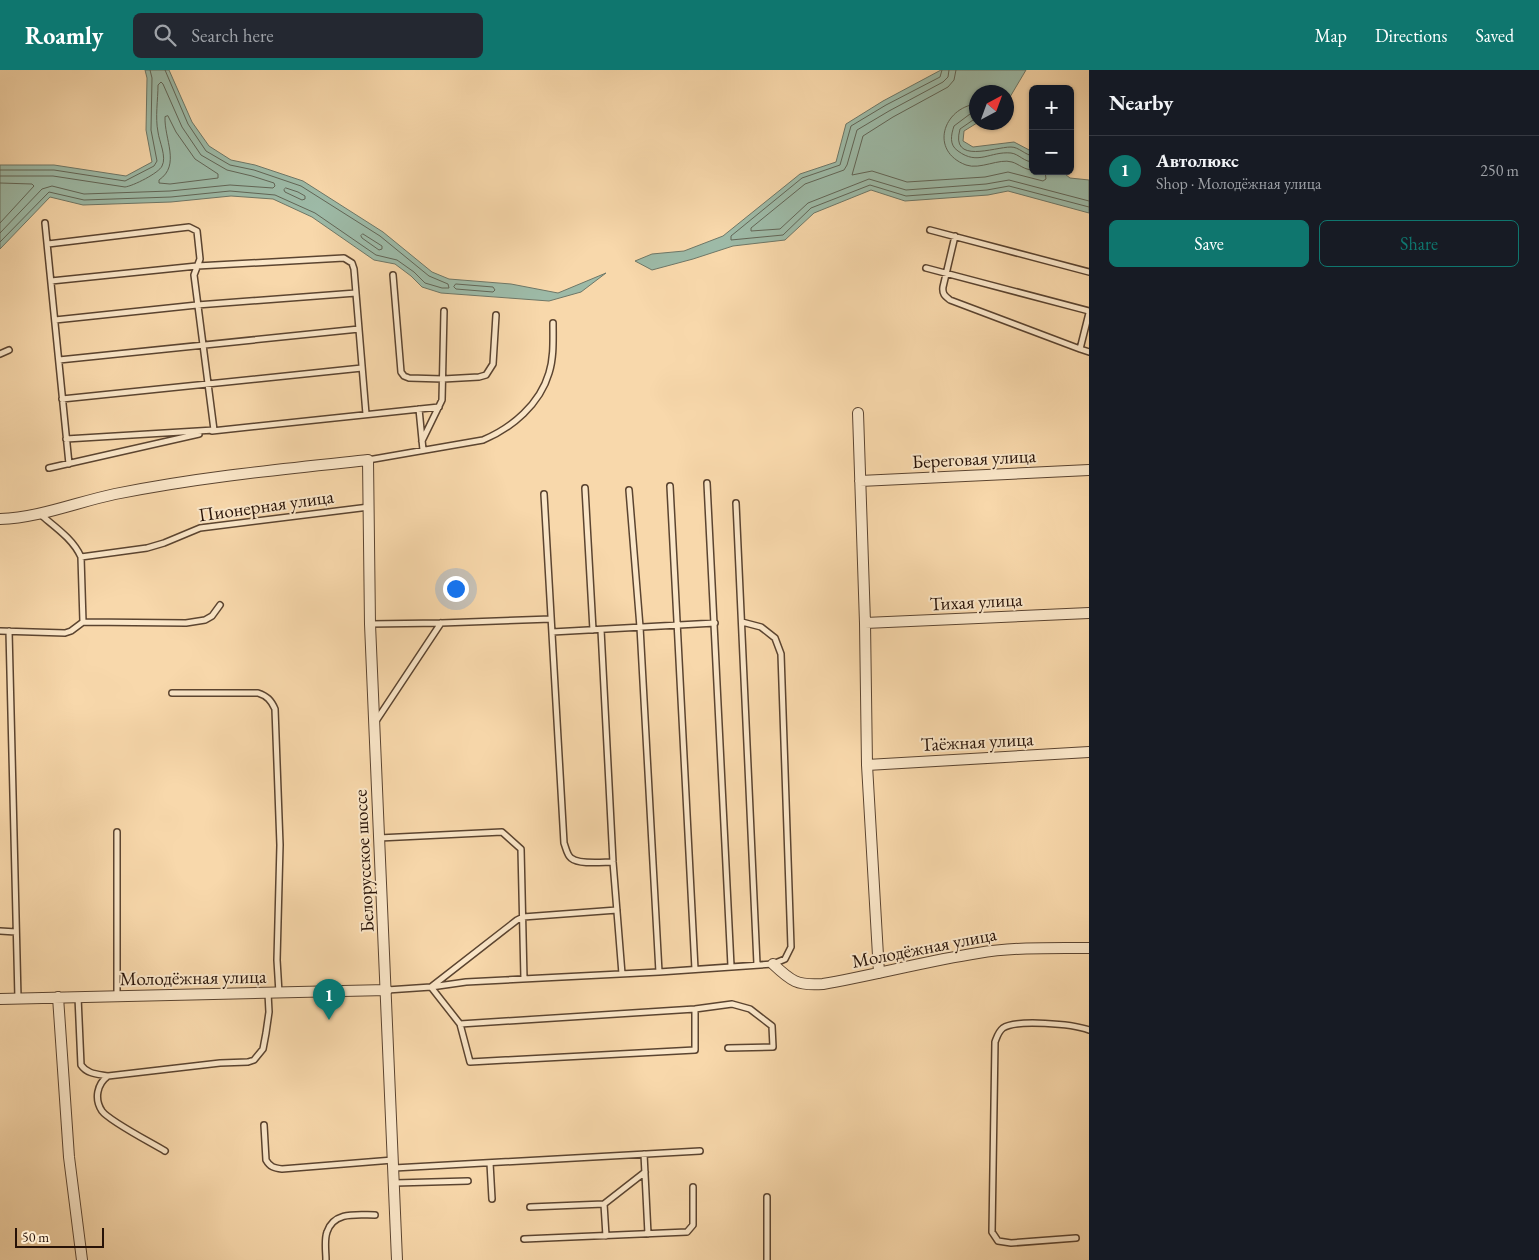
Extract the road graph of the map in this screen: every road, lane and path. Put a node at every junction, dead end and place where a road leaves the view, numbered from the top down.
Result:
1 (45, 224) dead end
2 (930, 230) dead end
3 (955, 236) junction
4 (48, 244) junction
5 (197, 266) junction
6 (926, 268) dead end
7 (1089, 272) edge
8 (946, 273) junction
9 (393, 275) dead end
10 (51, 281) junction
11 (356, 293) junction
12 (198, 305) junction
13 (444, 311) dead end
14 (1089, 312) edge
15 (496, 314) dead end
16 (55, 320) junction
17 (553, 323) dead end
18 (359, 329) junction
19 (202, 344) junction
20 (1080, 349) junction
21 (9, 350) dead end
22 (1089, 352) edge
23 (0, 354) edge
24 (59, 360) junction
25 (362, 368) junction
26 (444, 379) junction
27 (208, 383) junction
28 (62, 399) junction
29 (439, 406) junction
30 (418, 409) junction
31 (858, 412) dead end
32 (366, 414) junction
33 (214, 430) junction
34 (66, 439) junction
35 (422, 441) junction
36 (422, 450) junction
37 (368, 460) junction
38 (69, 464) junction
39 (48, 468) dead end
40 (1089, 470) edge
41 (860, 481) junction
42 (707, 482) dead end
43 (670, 486) dead end
44 (585, 488) dead end
45 (628, 490) dead end
46 (544, 494) dead end
47 (736, 503) dead end
48 (368, 507) junction
49 (39, 513) junction
50 (0, 519) edge
51 (81, 557) junction
52 (220, 605) dead end
53 (1089, 613) edge
54 (551, 619) junction
55 (83, 622) junction
56 (742, 622) junction
57 (441, 623) junction
58 (715, 623) junction
59 (865, 623) junction
60 (370, 624) junction
61 (677, 625) junction
62 (640, 627) junction
63 (593, 630) junction
64 (601, 630) junction
65 (0, 631) edge
66 (9, 632) junction
67 (552, 632) junction
68 (172, 693) dead end
69 (374, 723) junction
70 (1089, 752) edge
71 (866, 765) junction
72 (117, 832) dead end
73 (379, 838) junction
74 (613, 862) junction
75 (618, 910) junction
76 (523, 917) junction
77 (0, 931) edge
78 (16, 932) junction
79 (1089, 948) edge
80 (757, 964) junction
81 (773, 964) junction
82 (731, 966) junction
83 (695, 969) junction
84 (659, 972) junction
85 (879, 973) junction
86 (622, 974) junction
87 (524, 979) junction
88 (431, 987) junction
89 (387, 990) junction
90 (268, 993) junction
91 (279, 993) junction
92 (117, 996) junction
93 (58, 997) junction
94 (78, 997) junction
95 (18, 998) junction
96 (0, 999) edge
97 (695, 1009) junction
98 (460, 1024) junction
99 (1089, 1030) edge
100 (728, 1048) dead end
101 (108, 1076) junction
102 (264, 1125) dead end
103 (164, 1151) dead end
104 (700, 1151) dead end
105 (644, 1154) junction
106 (490, 1163) junction
107 (394, 1164) junction
108 (645, 1172) junction
109 (468, 1181) dead end
110 (394, 1183) junction
111 (693, 1187) dead end
112 (766, 1197) dead end
113 (492, 1199) dead end
114 (604, 1204) junction
115 (530, 1207) dead end
116 (375, 1215) dead end
117 (648, 1234) junction
118 (606, 1236) junction
119 (1076, 1238) dead end
120 (524, 1239) dead end
121 (82, 1260) edge
122 (326, 1260) edge
123 (397, 1260) edge
124 (767, 1260) edge

1 - 4 lane
2 - 3 lane
3 - 7 lane
3 - 8 lane
4 - 5 lane
4 - 10 lane
5 - 10 lane
5 - 11 lane
5 - 12 lane
6 - 8 lane
8 - 14 lane
8 - 20 lane
9 - 26 lane
10 - 16 lane
11 - 12 lane
11 - 18 lane
12 - 16 lane
12 - 19 lane
13 - 26 lane
14 - 20 lane
15 - 26 lane
16 - 24 lane
17 - 36 lane
18 - 19 lane
18 - 25 lane
19 - 24 lane
19 - 27 lane
20 - 22 lane
21 - 23 lane
24 - 28 lane
25 - 27 lane
25 - 32 lane
26 - 29 lane
27 - 28 lane
27 - 33 lane
28 - 34 lane
29 - 30 lane
29 - 35 lane
30 - 32 lane
30 - 35 lane
31 - 41 street
32 - 33 lane
33 - 34 lane
33 - 38 lane
34 - 38 lane
35 - 36 lane
36 - 37 lane
37 - 48 street, Белорусское шоссе
37 - 49 street
38 - 39 lane
40 - 41 street, Береговая улица
41 - 59 street
42 - 58 lane
43 - 61 lane
44 - 63 lane
45 - 62 lane
46 - 54 lane
47 - 56 lane
48 - 51 lane, Пионерная улица
48 - 60 street, Белорусское шоссе
49 - 50 street
49 - 51 lane
51 - 55 lane
52 - 55 lane
53 - 59 street, Тихая улица
54 - 57 lane
54 - 67 lane
55 - 66 lane
56 - 80 lane
56 - 81 lane
57 - 60 lane
57 - 69 lane
58 - 61 lane
58 - 82 lane
59 - 71 street
60 - 69 street, Белорусское шоссе
61 - 62 lane
61 - 83 lane
62 - 64 lane
62 - 84 lane
63 - 64 lane
63 - 67 lane
64 - 74 lane
65 - 66 lane
66 - 78 lane
67 - 74 lane
68 - 91 lane
69 - 73 street, Белорусское шоссе
70 - 71 street, Таёжная улица
71 - 85 street
72 - 92 lane
73 - 76 lane
73 - 89 street, Белорусское шоссе
74 - 75 lane
75 - 76 lane
75 - 86 lane
76 - 87 lane
76 - 88 lane
77 - 78 lane
78 - 95 lane
79 - 85 street, Молодёжная улица
80 - 81 lane
80 - 82 lane
81 - 85 street, Молодёжная улица
82 - 83 lane
83 - 84 lane
84 - 86 lane
86 - 87 lane
87 - 88 lane
88 - 89 lane
88 - 98 lane
89 - 91 street, Молодёжная улица
89 - 107 street, Белорусское шоссе
90 - 91 street, Молодёжная улица
90 - 92 street, Молодёжная улица
90 - 101 lane
92 - 94 street, Молодёжная улица
93 - 94 street, Молодёжная улица
93 - 95 street, Молодёжная улица
93 - 121 street
94 - 101 lane
95 - 96 street, Молодёжная улица
97 - 98 lane
97 - 98 lane
97 - 100 lane
99 - 119 lane
101 - 103 lane
102 - 107 lane
104 - 105 lane
105 - 106 lane
105 - 108 lane
106 - 107 lane
106 - 113 lane
107 - 110 street, Белорусское шоссе
108 - 114 lane
108 - 117 lane
109 - 110 lane
110 - 123 street, Белорусское шоссе
111 - 117 lane
112 - 124 lane
114 - 115 lane
114 - 118 lane
116 - 122 lane
117 - 118 lane
118 - 120 lane

